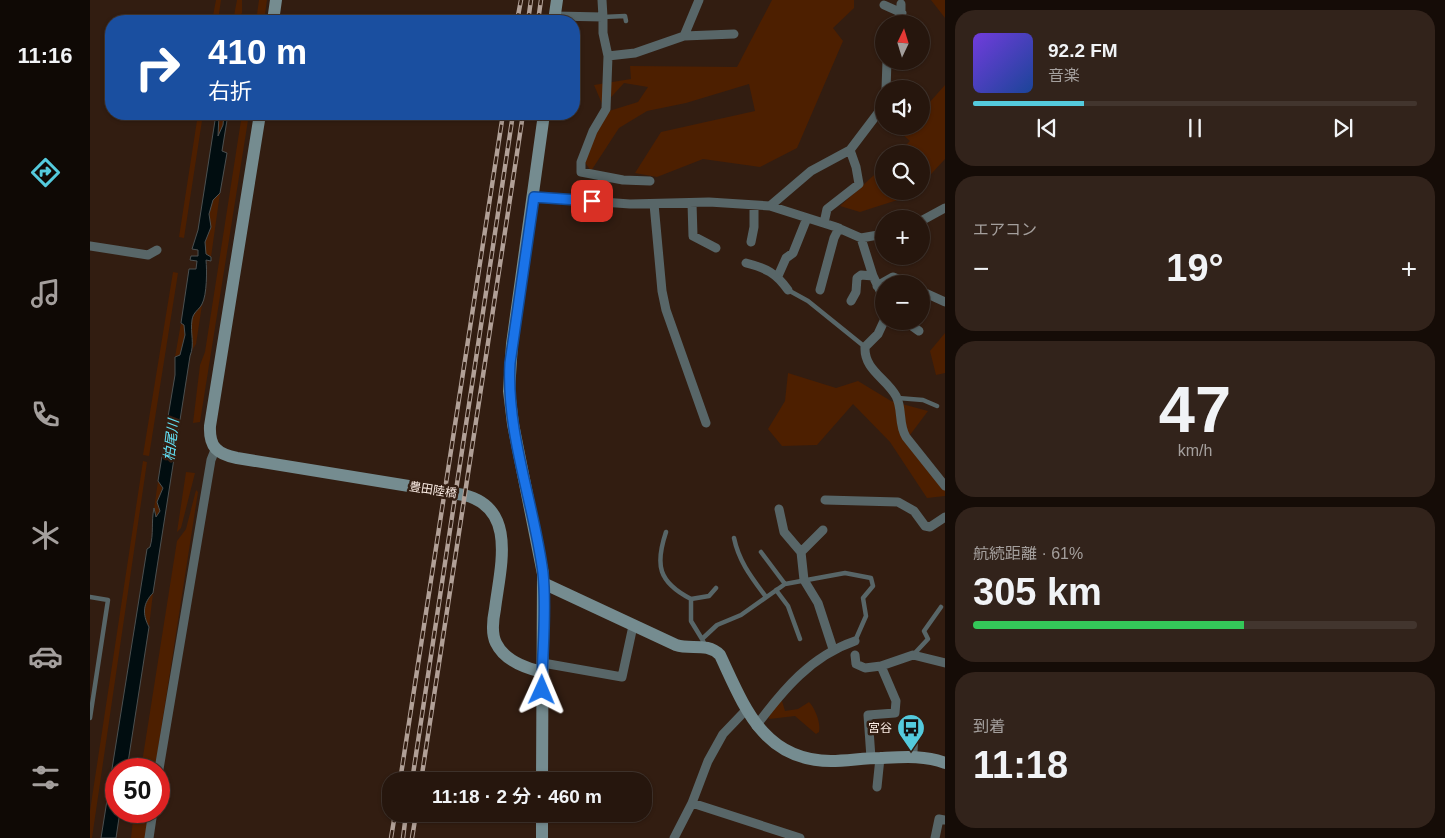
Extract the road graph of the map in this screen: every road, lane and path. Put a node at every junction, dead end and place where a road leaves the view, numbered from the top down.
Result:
1 (276, 0) edge
2 (557, 0) edge
3 (602, 0) edge
4 (699, 0) edge
5 (884, 5) dead end
6 (274, 15) edge
7 (555, 15) edge
8 (901, 15) edge
9 (603, 17) junction
10 (580, 18) edge
11 (626, 21) dead end
12 (734, 34) dead end
13 (684, 36) junction
14 (608, 56) junction
15 (875, 116) edge
16 (259, 120) edge
17 (543, 120) edge
18 (850, 150) junction
19 (650, 181) dead end
20 (534, 197) junction
21 (692, 203) junction
22 (654, 204) junction
23 (754, 205) junction
24 (770, 206) junction
25 (945, 208) edge
26 (930, 216) edge
27 (807, 218) junction
28 (824, 223) junction
29 (839, 228) junction
30 (875, 236) edge
31 (861, 238) junction
32 (751, 242) dead end
33 (90, 246) edge
34 (716, 248) dead end
35 (157, 250) dead end
36 (746, 263) dead end
37 (778, 276) junction
38 (873, 276) junction
39 (875, 281) edge
40 (788, 290) joint
41 (820, 290) dead end
42 (930, 295) edge
43 (851, 301) dead end
44 (945, 302) edge
45 (880, 330) edge
46 (865, 347) junction
47 (896, 398) junction
48 (937, 406) dead end
49 (706, 423) dead end
50 (215, 450) junction
51 (945, 486) edge
52 (825, 500) dead end
53 (779, 509) dead end
54 (945, 517) edge
55 (823, 530) dead end
56 (666, 532) dead end
57 (734, 538) dead end
58 (761, 552) dead end
59 (801, 552) junction
60 (804, 580) junction
61 (543, 583) junction
62 (784, 584) junction
63 (716, 588) dead end
64 (776, 590) junction
65 (90, 597) edge
66 (766, 597) junction
67 (691, 599) junction
68 (941, 607) dead end
69 (633, 626) junction
70 (800, 639) dead end
71 (855, 641) joint
72 (704, 643) junction
73 (833, 649) junction
74 (855, 655) dead end
75 (913, 655) junction
76 (945, 664) edge
77 (882, 666) junction
78 (543, 668) junction
79 (746, 710) junction
80 (90, 718) edge
81 (756, 726) junction
82 (916, 738) dead end
83 (161, 758) edge
84 (876, 758) junction
85 (915, 758) junction
86 (945, 763) edge
87 (542, 772) edge
88 (877, 787) dead end
89 (692, 803) junction
90 (945, 820) edge
91 (542, 822) edge
92 (151, 823) edge
93 (149, 838) edge
94 (542, 838) edge
95 (674, 838) edge
96 (800, 838) edge
97 (935, 838) edge

1 - 6 street
2 - 7 street
3 - 9 street
4 - 13 street
5 - 8 street
9 - 10 street
9 - 11 lane
9 - 14 street
12 - 13 street
13 - 14 street
14 - 19 street
15 - 18 street
16 - 50 street
17 - 20 street
18 - 24 street
18 - 28 street
20 - 22 street
20 - 61 street
21 - 22 street
21 - 23 street
21 - 34 street
22 - 49 street
23 - 24 street
23 - 32 street
24 - 27 street
25 - 26 street
27 - 28 street
27 - 37 street
28 - 29 street
29 - 31 street
29 - 41 street
30 - 31 street
31 - 38 street
33 - 35 street
36 - 37 street
37 - 40 street
38 - 39 street
38 - 43 street
40 - 46 lane
42 - 44 street
45 - 46 street
46 - 47 street
47 - 48 lane
47 - 51 street
50 - 78 street, 豊田陸橋
50 - 83 street
52 - 54 street
53 - 59 street
55 - 59 street
56 - 67 lane
57 - 66 lane
58 - 62 lane
59 - 60 street
60 - 62 lane
60 - 71 lane
60 - 73 street
61 - 69 street
61 - 78 street
62 - 64 lane
63 - 67 lane
64 - 66 lane
64 - 70 lane
65 - 80 lane
66 - 72 lane
67 - 72 lane
68 - 75 lane
69 - 72 street
69 - 78 street
71 - 73 street
72 - 79 street
73 - 81 street
74 - 77 street
75 - 76 street
75 - 77 street
77 - 84 street
78 - 87 street
79 - 81 street
79 - 89 street
81 - 84 street
82 - 85 lane
84 - 85 street
84 - 88 street
85 - 86 street
89 - 95 street
89 - 96 street
90 - 97 street
91 - 94 street
92 - 93 street

